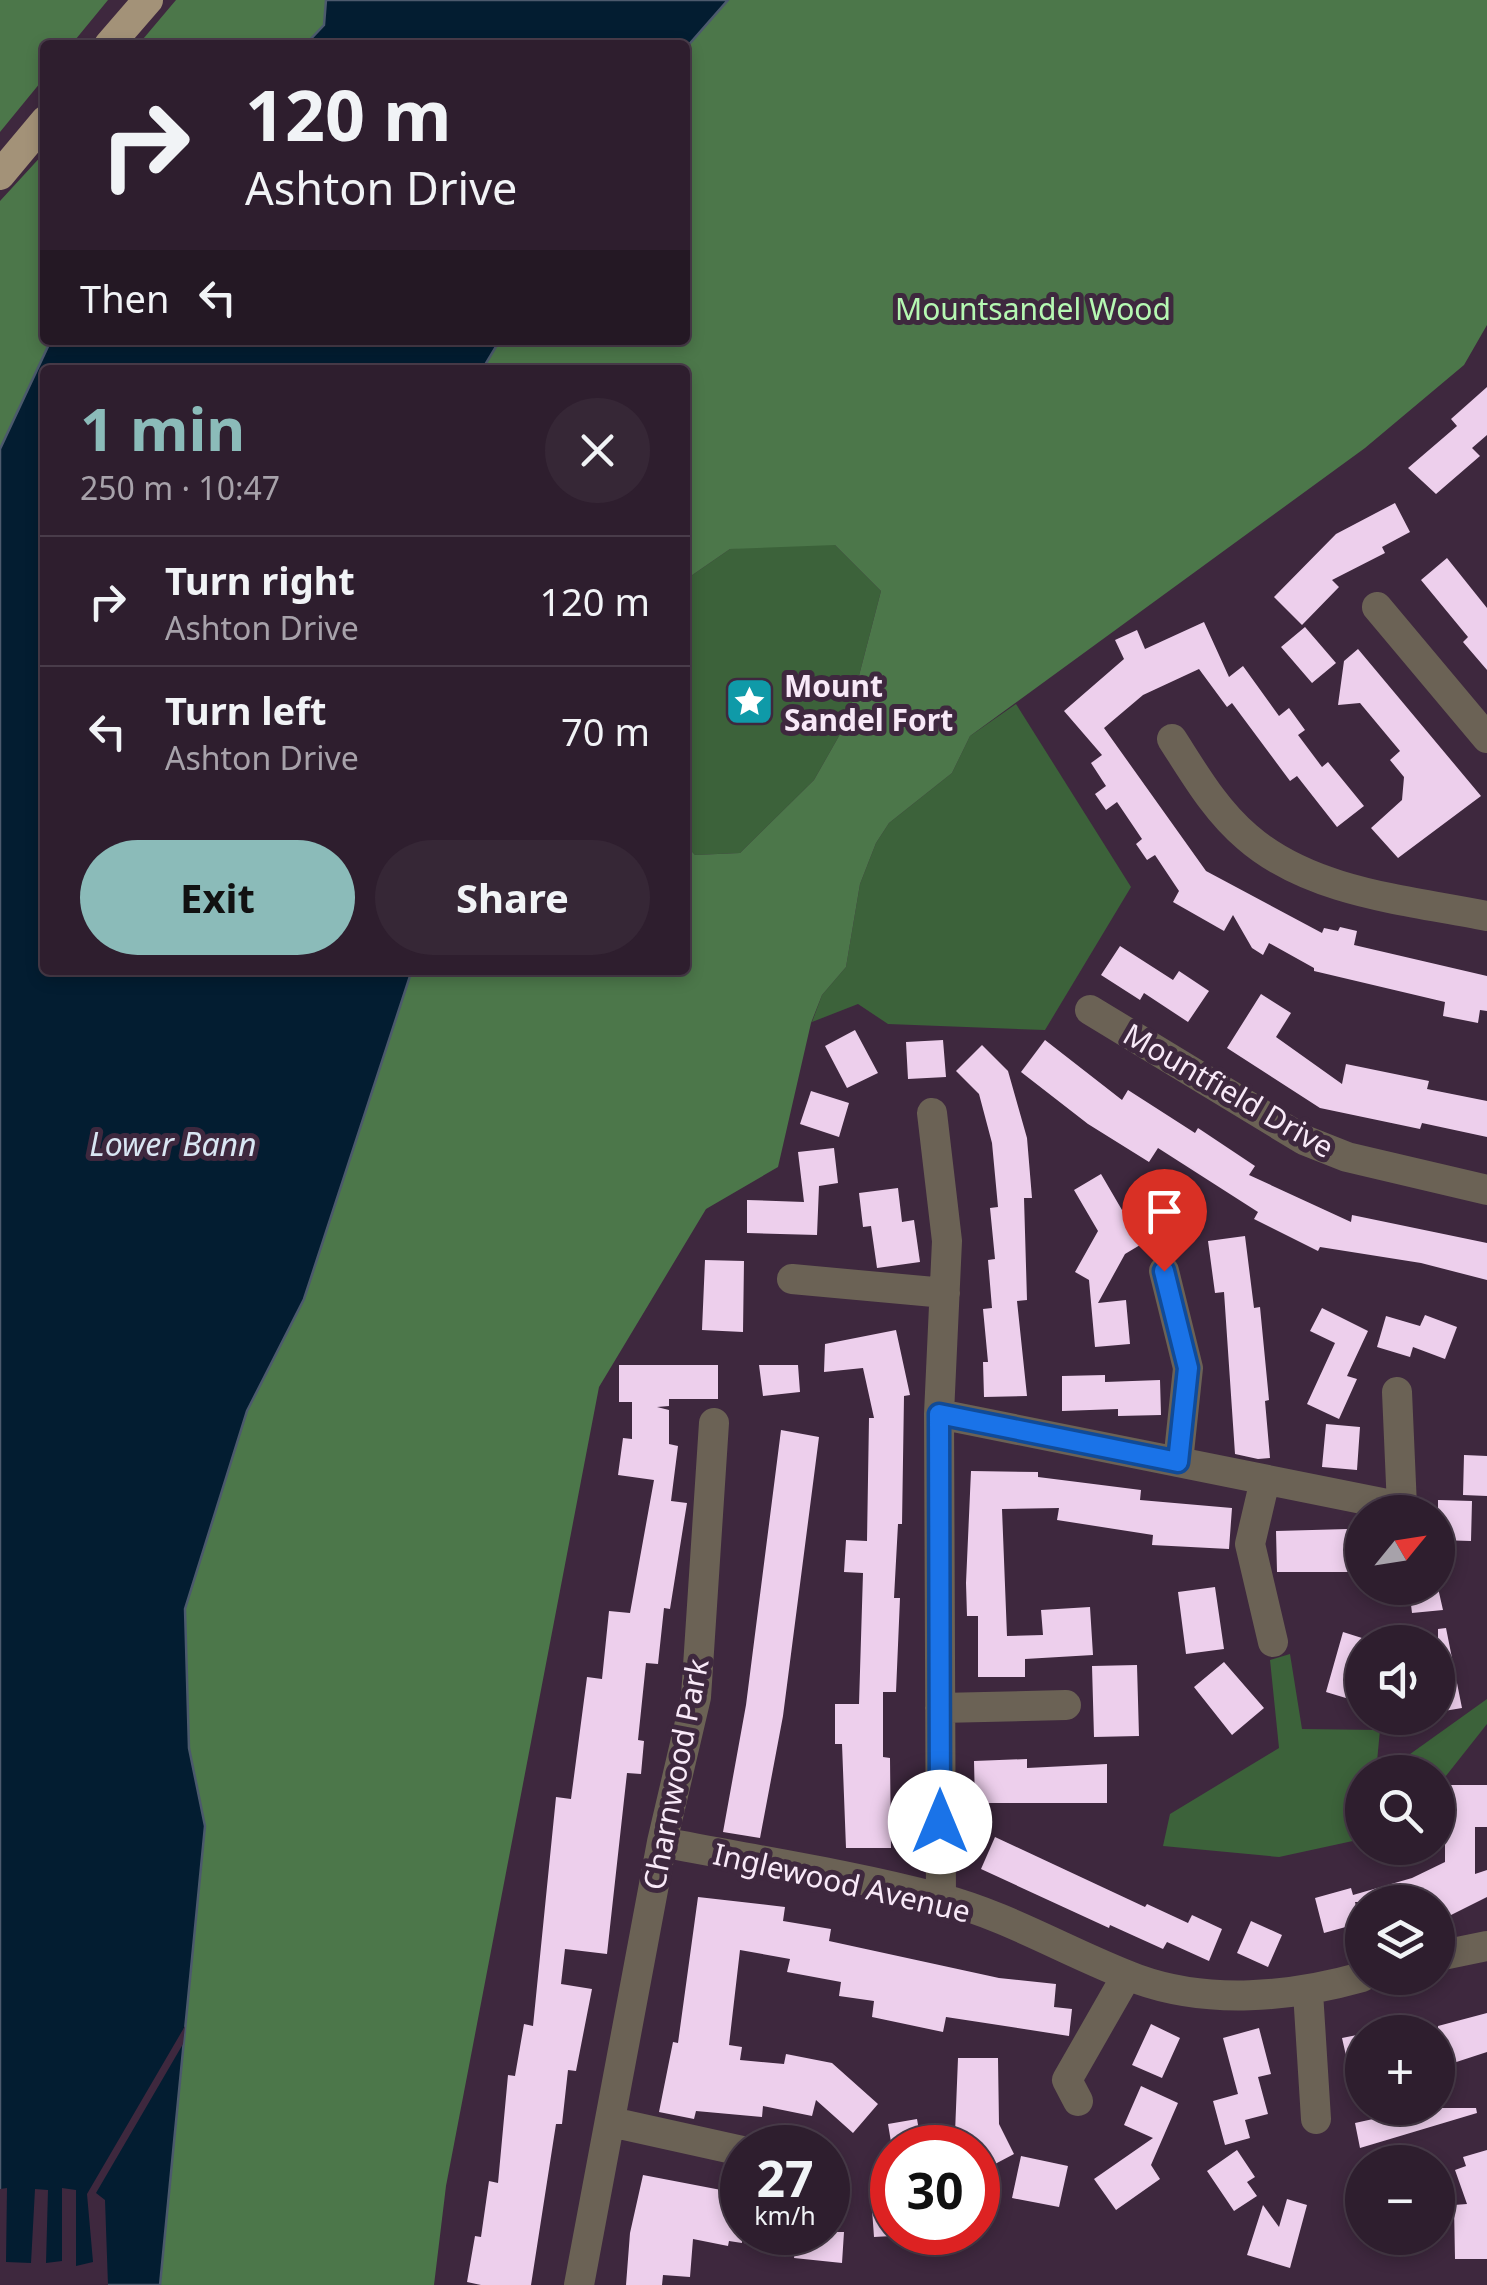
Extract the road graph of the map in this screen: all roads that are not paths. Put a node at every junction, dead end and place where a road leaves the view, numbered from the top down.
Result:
1 (148, 0) edge
2 (114, 40) edge
3 (40, 127) edge
4 (0, 175) edge
5 (1377, 607) dead end
6 (1487, 738) edge
7 (1172, 739) dead end
8 (1487, 916) edge
9 (1090, 1010) dead end
10 (932, 1113) dead end
11 (1487, 1190) edge
12 (1164, 1271) dead end
13 (792, 1279) dead end
14 (945, 1293) junction
15 (1397, 1392) dead end
16 (939, 1414) junction
17 (714, 1423) dead end
18 (1178, 1462) junction
19 (1265, 1480) junction
20 (1273, 1642) dead end
21 (1066, 1705) dead end
22 (940, 1708) junction
23 (662, 1842) junction
24 (940, 1898) junction
25 (1487, 1946) edge
26 (1455, 1953) edge
27 (1127, 1975) junction
28 (1345, 1982) edge
29 (1308, 1992) junction
30 (1078, 2101) dead end
31 (1316, 2119) dead end
32 (610, 2122) junction
33 (720, 2145) edge
34 (579, 2285) edge

1 - 2 main road
3 - 4 main road
5 - 6 street
7 - 8 street
9 - 11 street, Mountfield Drive
10 - 14 street
12 - 18 street
13 - 14 street
14 - 16 street
15 - 19 street
16 - 18 street
16 - 22 street
17 - 23 street, Charnwood Park
18 - 19 street
19 - 20 street
21 - 22 street
22 - 24 street
23 - 24 street, Inglewood Avenue
23 - 32 street, Charnwood Park
24 - 27 street, Inglewood Avenue
25 - 26 street
27 - 29 street, Inglewood Avenue
27 - 30 street
28 - 29 street, Inglewood Avenue
29 - 31 street
32 - 33 street
32 - 34 street, Charnwood Park

